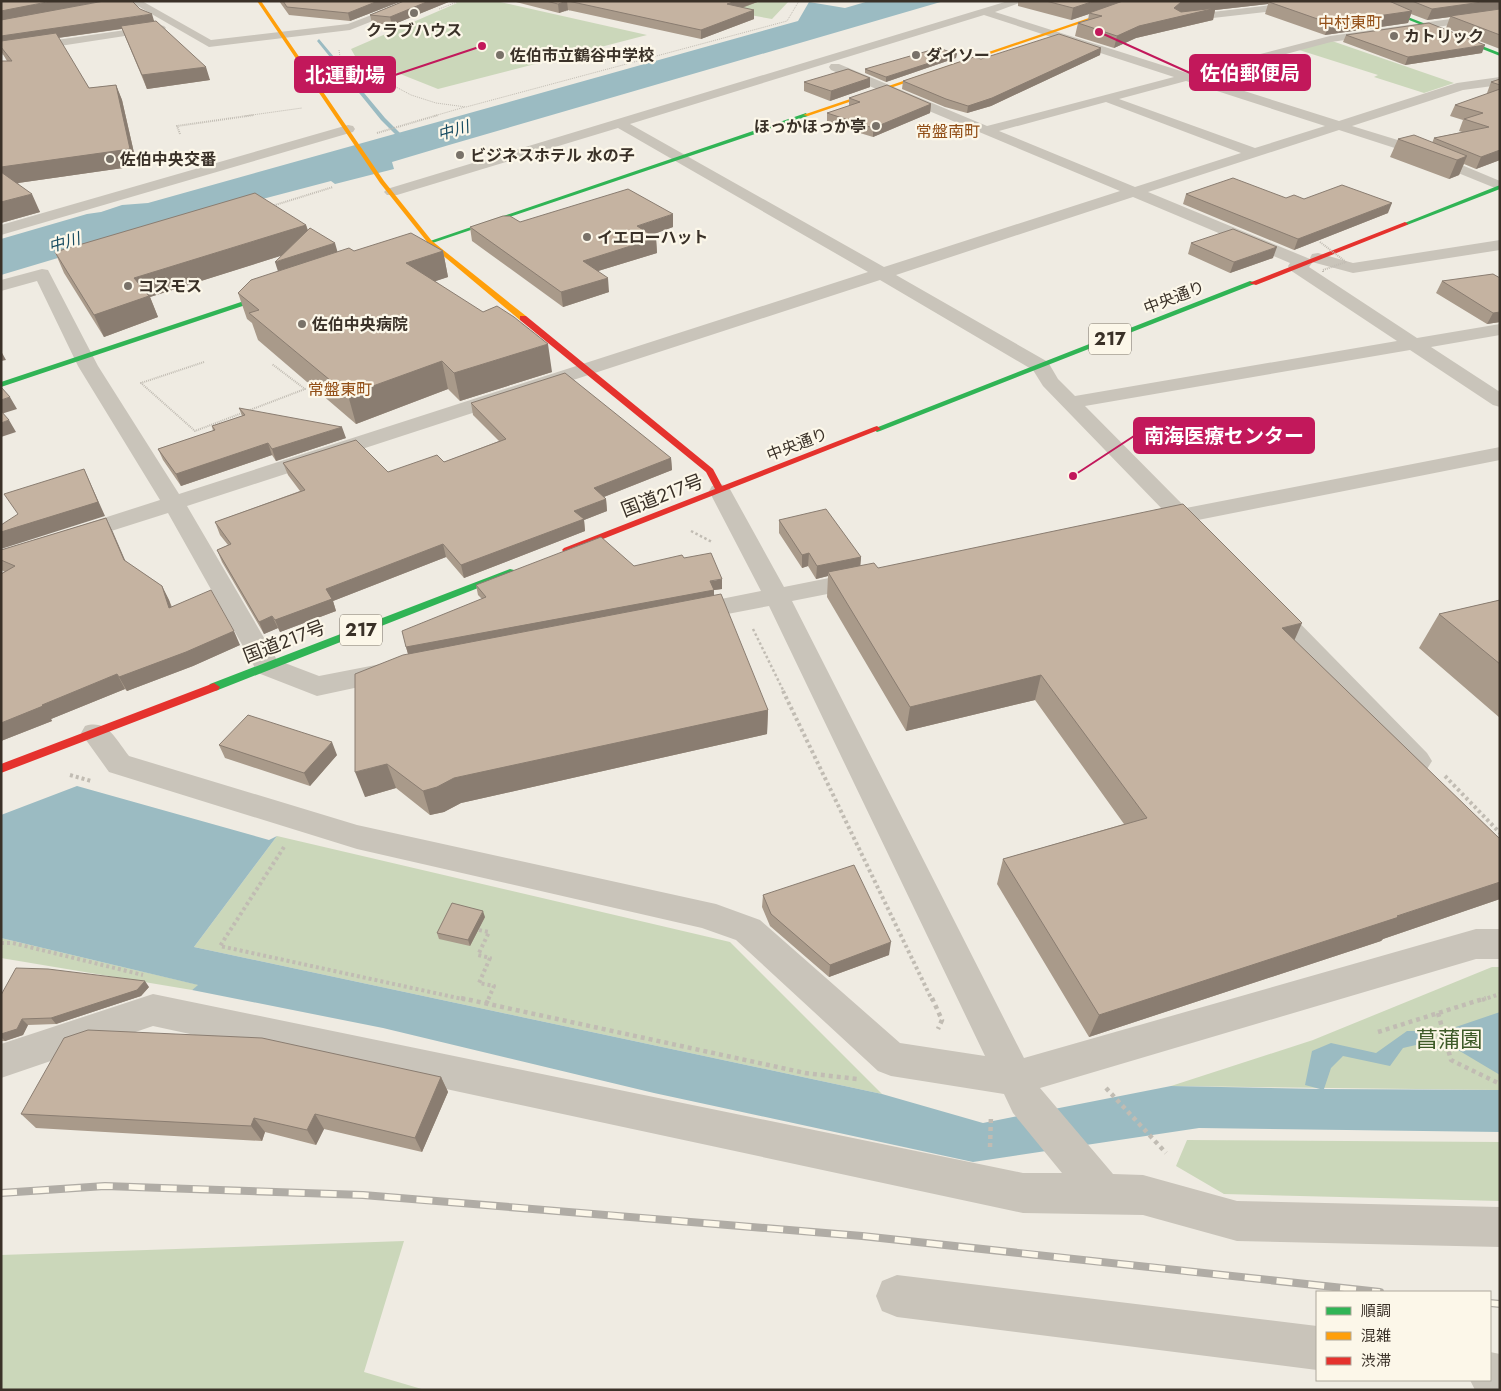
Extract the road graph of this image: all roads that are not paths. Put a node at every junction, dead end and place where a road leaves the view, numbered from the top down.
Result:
1 (133, 1) edge
2 (259, 1) edge
3 (380, 1) edge
4 (418, 1) edge
5 (1020, 1) edge
6 (1144, 1) edge
7 (1335, 1) edge
8 (1363, 1) edge
9 (120, 3) edge
10 (390, 12) junction
11 (984, 12) junction
12 (1500, 15) edge
13 (1178, 19) edge
14 (1424, 25) junction
15 (175, 26) junction
16 (1050, 33) junction
17 (282, 35) junction
18 (1, 52) edge
19 (1500, 55) edge
20 (821, 61) junction
21 (1184, 77) junction
22 (1500, 81) edge
23 (886, 89) junction
24 (1106, 98) junction
25 (619, 123) junction
26 (1337, 126) junction
27 (986, 130) junction
28 (352, 135) junction
29 (1255, 152) junction
30 (683, 158) junction
31 (1500, 186) edge
32 (392, 192) junction
33 (1133, 192) junction
34 (1, 230) edge
35 (430, 242) junction
36 (1500, 245) edge
37 (379, 259) edge
38 (1312, 260) junction
39 (882, 273) junction
40 (1, 286) edge
41 (287, 290) edge
42 (1500, 329) edge
43 (1414, 344) junction
44 (84, 357) junction
45 (1041, 366) junction
46 (586, 368) junction
47 (1, 385) edge
48 (1500, 401) edge
49 (1070, 403) junction
50 (1500, 453) edge
51 (720, 491) junction
52 (173, 502) junction
53 (1182, 516) junction
54 (1134, 526) edge
55 (1209, 545) edge
56 (560, 553) edge
57 (1, 559) edge
58 (524, 567) edge
59 (884, 575) edge
60 (1251, 588) edge
61 (777, 597) junction
62 (664, 619) edge
63 (267, 666) junction
64 (413, 667) edge
65 (95, 733) junction
66 (1, 769) edge
67 (1431, 775) edge
68 (1500, 944) edge
69 (1, 1061) edge
70 (1021, 1089) junction
71 (1104, 1193) junction
72 (1500, 1226) edge
73 (897, 1296) dead end
74 (1316, 1348) edge

1 - 9 main road
1 - 15 street
2 - 17 main road
3 - 10 street
4 - 10 street
5 - 11 street
6 - 16 main road
7 - 13 street
8 - 14 main road
10 - 17 street
11 - 16 street
11 - 20 street
12 - 14 street
14 - 19 main road
14 - 21 street
15 - 17 street
15 - 18 street
16 - 21 street
16 - 23 main road
17 - 28 main road
20 - 23 street
20 - 25 street
21 - 24 street
21 - 26 street
22 - 26 street
23 - 27 street
23 - 30 main road
24 - 27 street
24 - 29 street
25 - 30 street
25 - 32 street
26 - 29 street
26 - 31 street
27 - 33 street
28 - 32 main road
28 - 34 street
29 - 33 street
30 - 35 main road
30 - 39 street
31 - 38 main road, 中央通り / 217
32 - 35 main road
33 - 38 street
33 - 39 street
35 - 37 main road
35 - 46 main road
36 - 38 street
38 - 43 street
38 - 45 main road, 中央通り / 217
39 - 45 street
39 - 46 street
40 - 44 street
41 - 44 main road
42 - 43 street
43 - 48 street
43 - 49 street
44 - 47 main road
44 - 52 street
45 - 49 street
45 - 51 main road, 中央通り / 217
46 - 51 main road
46 - 52 street
49 - 53 street
50 - 53 street
51 - 56 main road, 国道217号 / 217
51 - 61 street
52 - 57 street
52 - 63 street
53 - 54 street
53 - 55 street
58 - 63 main road, 国道217号 / 217
59 - 61 street
60 - 67 street
61 - 62 street
61 - 70 street
63 - 64 street
63 - 65 main road, 国道217号 / 217
65 - 66 main road, 国道217号 / 217
65 - 70 street
68 - 70 street
69 - 71 street
70 - 71 street
71 - 72 street
73 - 74 street

